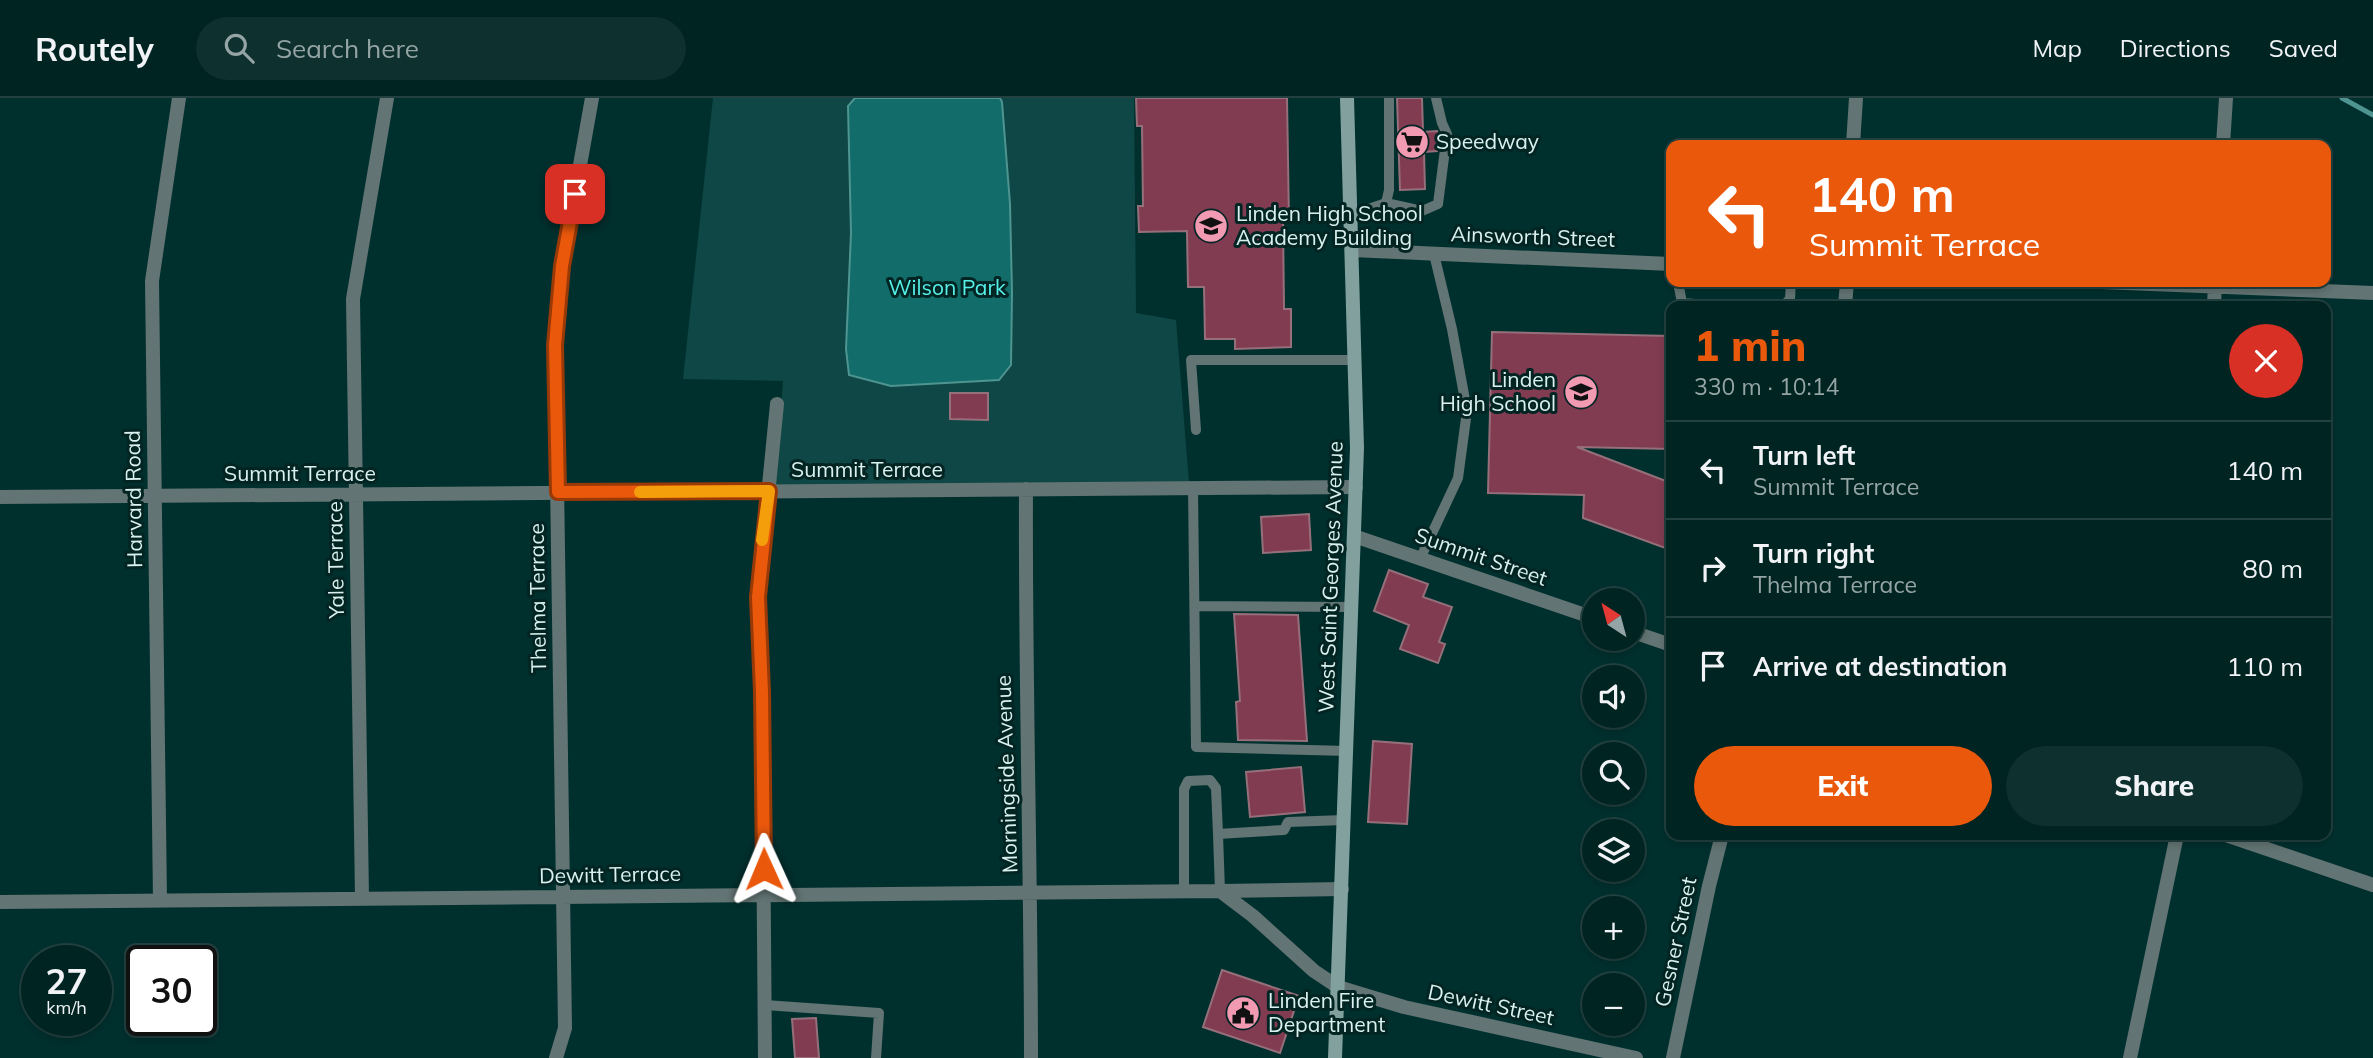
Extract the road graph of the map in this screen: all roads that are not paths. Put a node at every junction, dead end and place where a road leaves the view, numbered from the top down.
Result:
1 (179, 98) edge
2 (387, 98) edge
3 (593, 98) edge
4 (1347, 98) edge
5 (1389, 98) edge
6 (1436, 98) edge
7 (1856, 98) edge
8 (2226, 98) edge
9 (1853, 140) edge
10 (2223, 140) edge
11 (1386, 203) junction
12 (1351, 215) junction
13 (1352, 250) junction
14 (1434, 254) junction
15 (1666, 264) edge
16 (2268, 287) edge
17 (2373, 293) edge
18 (1355, 360) junction
19 (777, 404) dead end
20 (1196, 430) dead end
21 (1356, 487) junction
22 (1194, 488) junction
23 (1026, 489) junction
24 (769, 491) junction
25 (558, 492) junction
26 (356, 494) junction
27 (155, 496) junction
28 (0, 497) edge
29 (1354, 536) junction
30 (1420, 559) junction
31 (1195, 606) junction
32 (1352, 607) junction
33 (1582, 614) edge
34 (1645, 635) edge
35 (1666, 641) edge
36 (1347, 751) junction
37 (1344, 820) junction
38 (1218, 834) junction
39 (1721, 840) edge
40 (2176, 840) edge
41 (2241, 840) edge
42 (2373, 885) edge
43 (1342, 889) junction
44 (1184, 890) junction
45 (1220, 891) junction
46 (1031, 892) junction
47 (764, 894) junction
48 (564, 897) junction
49 (362, 898) junction
50 (160, 900) junction
51 (0, 902) edge
52 (1338, 987) junction
53 (765, 1006) junction
54 (556, 1058) edge
55 (765, 1058) edge
56 (876, 1058) edge
57 (1031, 1058) edge
58 (1335, 1058) edge
59 (1636, 1058) edge
60 (1673, 1058) edge
61 (2130, 1058) edge

1 - 27 street, Harvard Road
2 - 26 street, Yale Terrace
3 - 25 street, Thelma Terrace
4 - 12 main road, West Saint Georges Avenue
5 - 11 lane
6 - 11 lane
7 - 9 street
8 - 10 street
11 - 12 lane
12 - 13 main road, West Saint Georges Avenue
13 - 14 street, Ainsworth Street
13 - 18 main road, West Saint Georges Avenue
14 - 15 street, Ainsworth Street
14 - 30 lane
16 - 17 street
18 - 20 lane
18 - 21 main road, West Saint Georges Avenue
19 - 24 street
21 - 22 street, Summit Terrace
21 - 29 main road, West Saint Georges Avenue
22 - 23 street, Summit Terrace
22 - 31 lane
23 - 24 street, Summit Terrace
23 - 46 street, Morningside Avenue
24 - 25 street, Summit Terrace
24 - 47 street
25 - 26 street, Summit Terrace
25 - 48 street, Thelma Terrace
26 - 27 street, Summit Terrace
26 - 49 street, Yale Terrace
27 - 28 street, Summit Terrace
27 - 50 street, Harvard Road
29 - 30 street, Summit Street
29 - 32 main road, West Saint Georges Avenue
30 - 33 street, Summit Street
31 - 32 lane
31 - 36 lane
32 - 36 main road, West Saint Georges Avenue
34 - 35 street
36 - 37 main road, West Saint Georges Avenue
37 - 38 lane
37 - 43 main road, West Saint Georges Avenue
38 - 44 lane
38 - 45 lane
39 - 60 street, Gesner Street
40 - 61 street
41 - 42 street
43 - 45 street, Dewitt Terrace
43 - 52 main road, West Saint Georges Avenue
44 - 45 street, Dewitt Terrace
44 - 46 street, Dewitt Terrace
45 - 52 street
46 - 47 street, Dewitt Terrace
46 - 57 street, Morningside Avenue
47 - 48 street, Dewitt Terrace
47 - 53 street
48 - 49 street, Dewitt Terrace
48 - 54 street, Thelma Terrace
49 - 50 street, Dewitt Terrace
50 - 51 street, Dewitt Terrace
52 - 58 main road, West Saint Georges Avenue
52 - 59 street, Dewitt Street
53 - 55 street
53 - 56 lane

